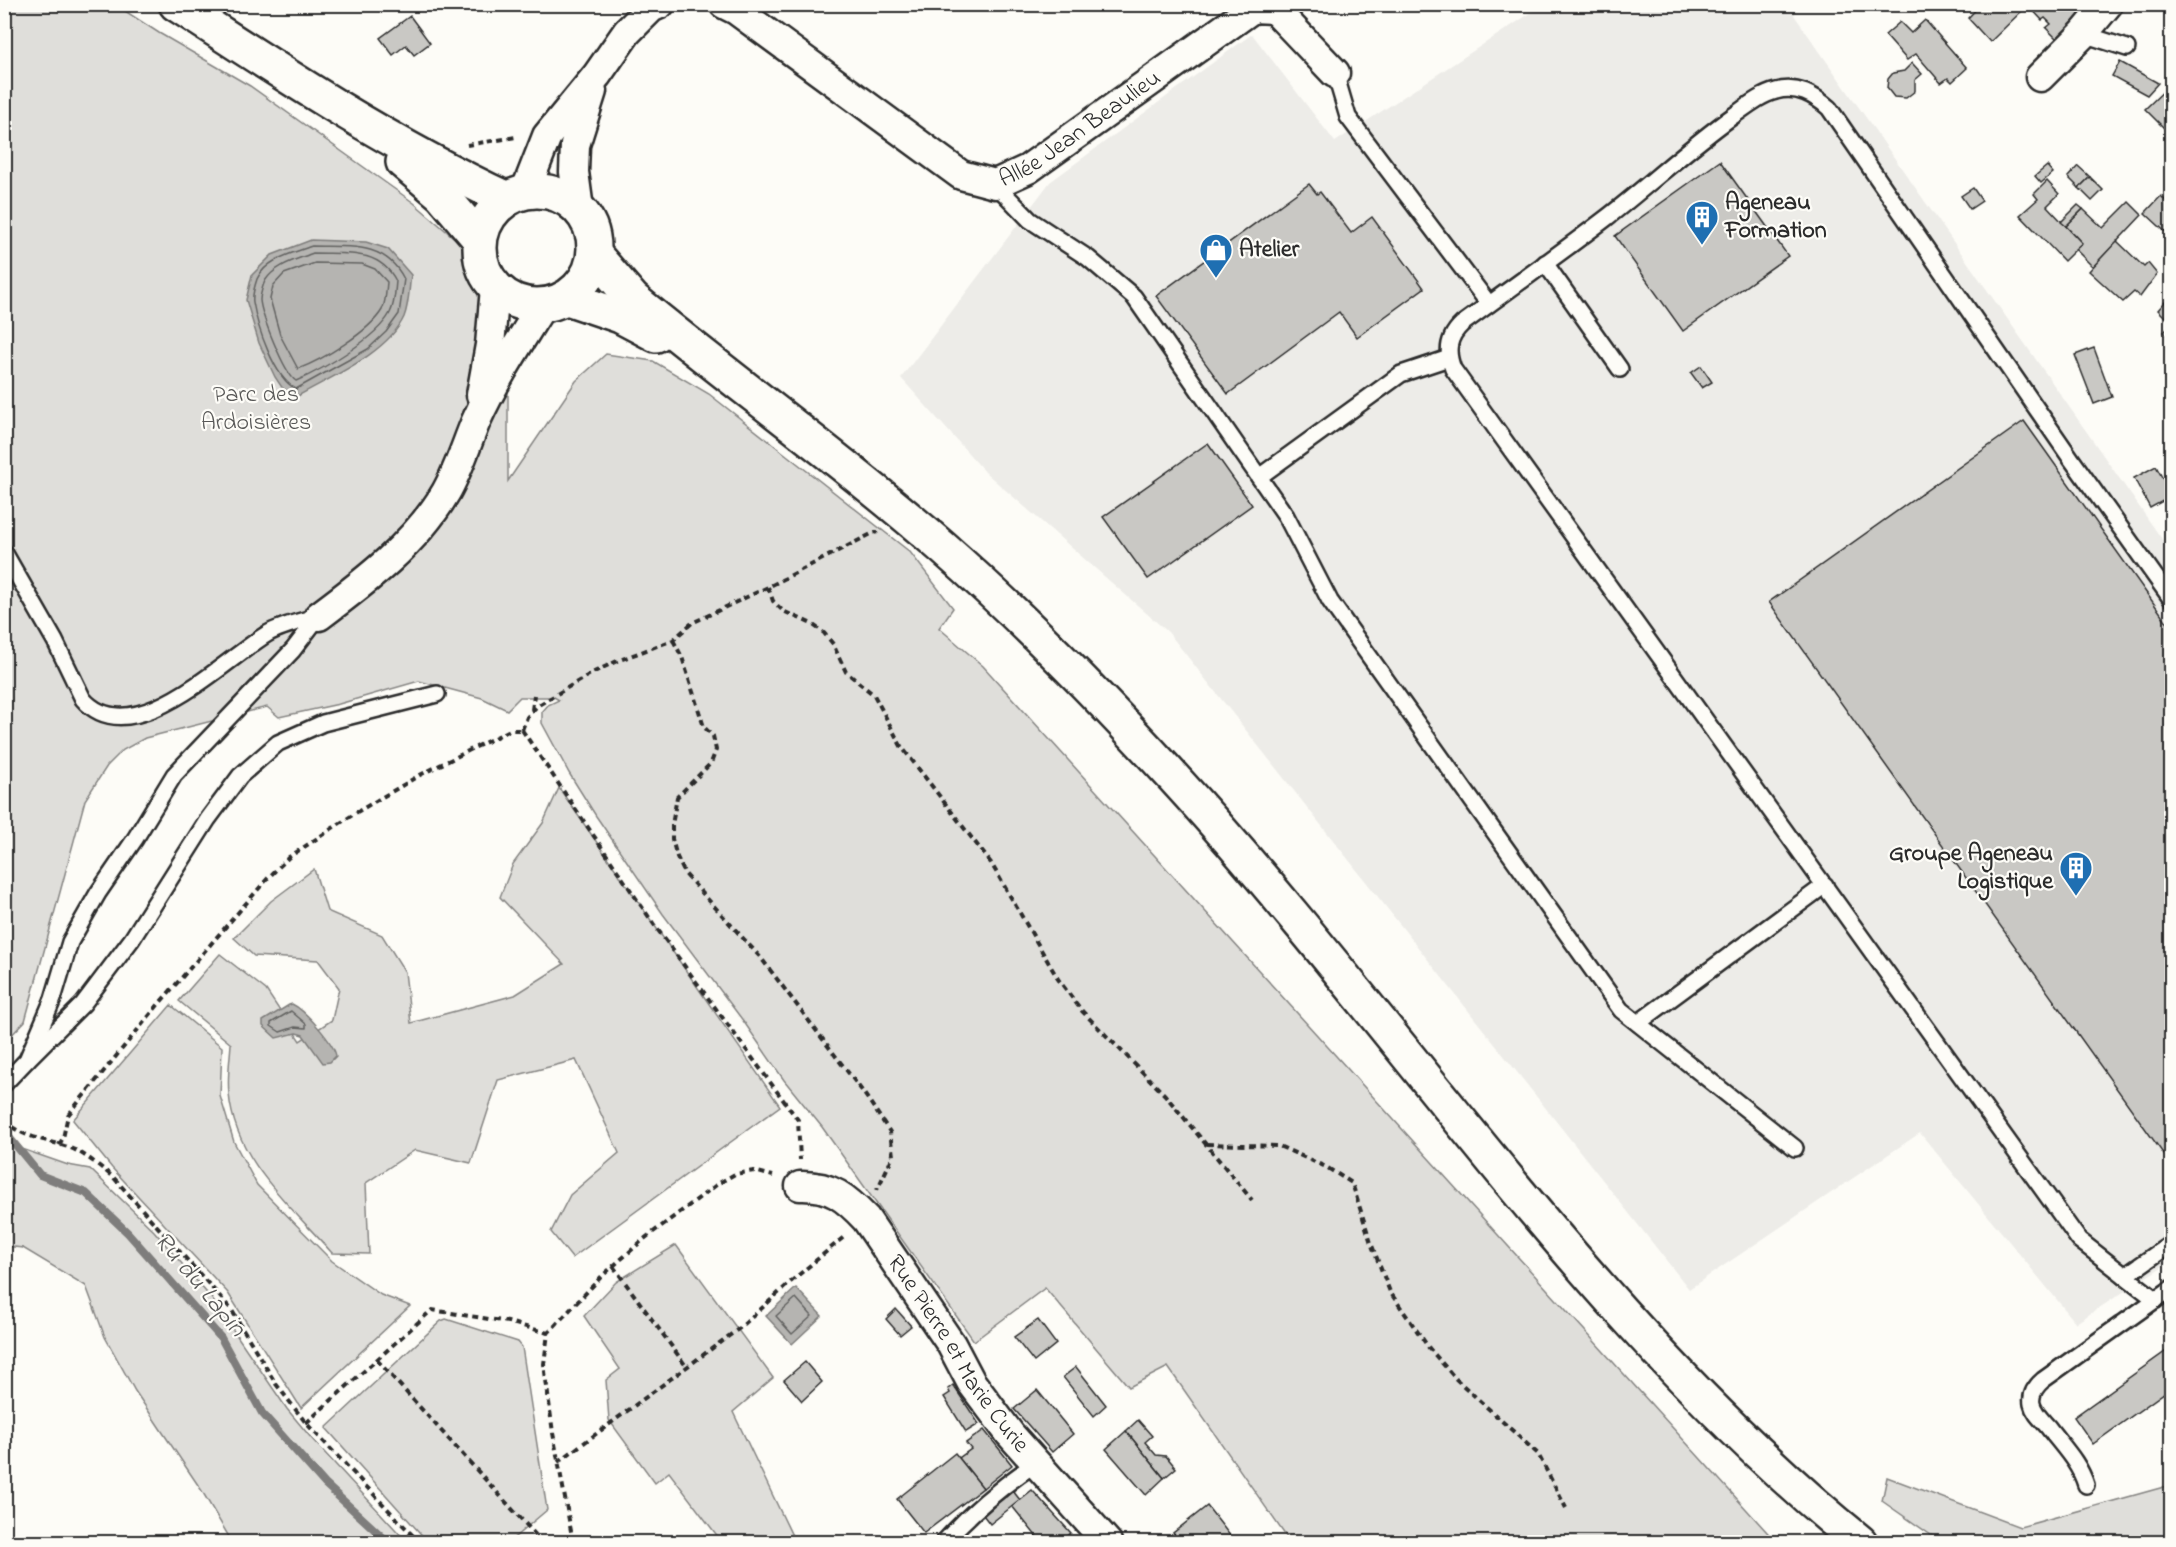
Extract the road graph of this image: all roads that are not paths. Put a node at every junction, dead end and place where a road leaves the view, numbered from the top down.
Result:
1 (176, 4) edge
2 (660, 4) edge
3 (724, 4) edge
4 (2108, 4) edge
5 (2083, 34) junction
6 (2127, 48) dead end
7 (1335, 73) joint
8 (597, 75) junction
9 (2040, 76) dead end
10 (340, 108) junction
11 (994, 184) junction
12 (516, 196) junction
13 (579, 208) junction
14 (480, 240) junction
15 (594, 255) junction
16 (1545, 264) junction
17 (495, 288) junction
18 (554, 302) junction
19 (1489, 304) junction
20 (1449, 358) junction
21 (713, 365) junction
22 (1620, 369) dead end
23 (476, 420) junction
24 (1259, 477) junction
25 (4, 552) edge
26 (2172, 600) edge
27 (319, 616) junction
28 (436, 694) dead end
29 (1825, 885) junction
30 (1638, 1023) junction
31 (27, 1060) junction
32 (4, 1084) edge
33 (1796, 1148) dead end
34 (801, 1186) road end
35 (2172, 1243) edge
36 (2125, 1276) junction
37 (2172, 1288) edge
38 (2156, 1300) junction
39 (1036, 1463) junction
40 (2086, 1485) dead end
41 (944, 1542) edge
42 (1107, 1542) edge
43 (1860, 1542) edge

1 - 10 main road
2 - 8 street
3 - 11 street, Allée Jean Beaulieu
4 - 5 street
5 - 6 lane
5 - 9 street
7 - 11 street, Allée Jean Beaulieu
7 - 19 lane
8 - 12 street
8 - 13 street
10 - 12 main road
10 - 14 main road
11 - 24 lane
12 - 13 main road
12 - 14 main road
13 - 15 main road
14 - 17 main road
15 - 18 main road
15 - 21 main road
16 - 19 lane
16 - 22 lane
16 - 26 lane
17 - 18 main road
17 - 23 street
18 - 21 main road
18 - 23 street
19 - 20 lane
20 - 24 lane
20 - 29 lane
21 - 43 main road
23 - 27 street
24 - 30 lane
25 - 27 lane
27 - 31 lane
28 - 31 lane
29 - 30 lane
29 - 36 lane
30 - 33 lane
31 - 32 lane
34 - 39 street, Rue Pierre et Marie Curie
35 - 36 lane
36 - 38 lane
37 - 38 lane
38 - 40 lane
39 - 41 lane
39 - 42 street, Rue Pierre et Marie Curie

